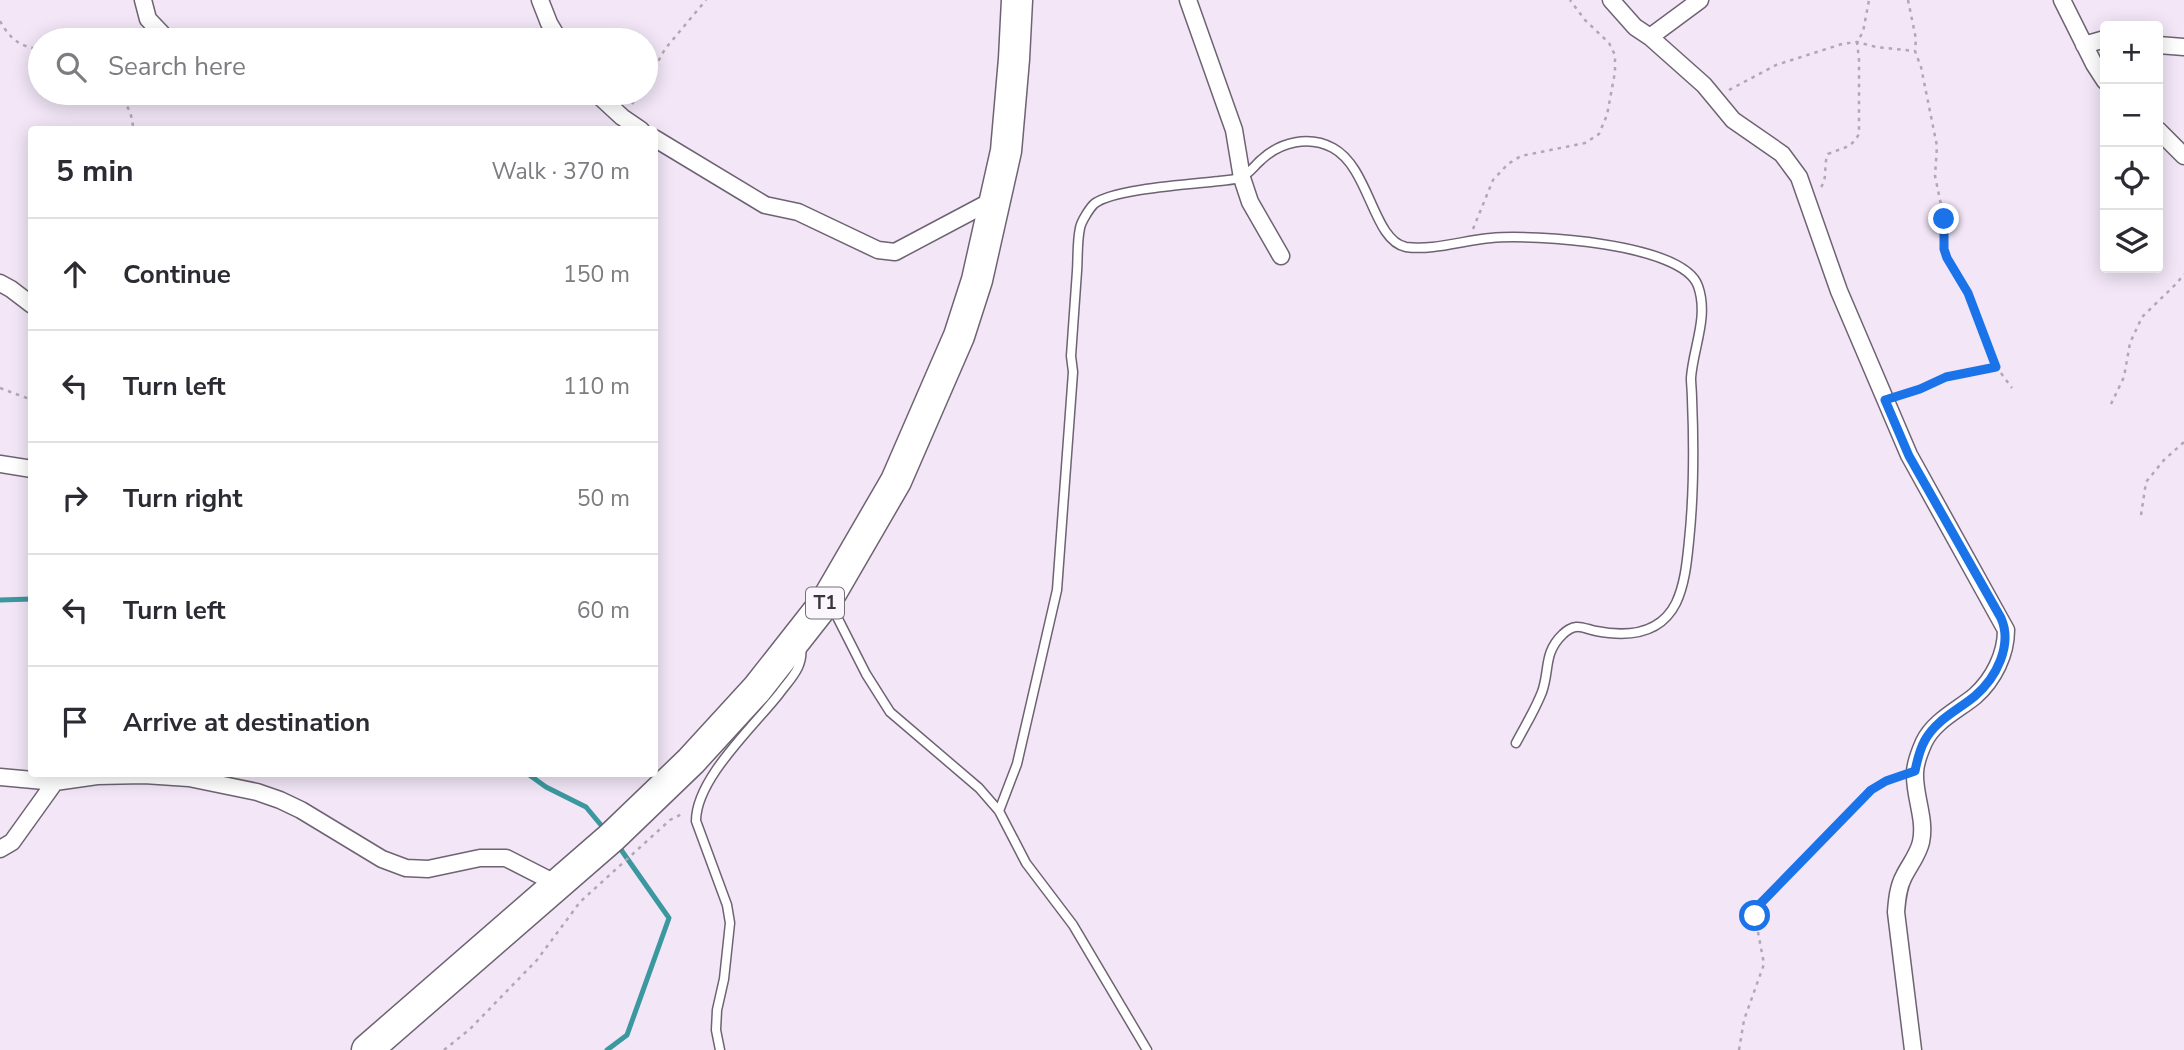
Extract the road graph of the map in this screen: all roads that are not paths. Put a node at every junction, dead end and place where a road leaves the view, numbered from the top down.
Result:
1 (143, 0) edge
2 (540, 0) edge
3 (1017, 0) edge
4 (1188, 0) edge
5 (1611, 0) edge
6 (1700, 0) edge
7 (2062, 0) edge
8 (157, 28) edge
9 (552, 28) edge
10 (1650, 37) junction
11 (2100, 40) edge
12 (2084, 45) junction
13 (2163, 45) edge
14 (2184, 47) edge
15 (2100, 73) edge
16 (609, 105) edge
17 (635, 126) edge
18 (2163, 135) edge
19 (658, 140) edge
20 (2184, 156) edge
21 (1242, 178) junction
22 (995, 199) junction
23 (1281, 256) dead end
24 (0, 283) edge
25 (28, 302) edge
26 (0, 464) edge
27 (28, 468) edge
28 (827, 600) junction
29 (800, 637) junction
30 (1516, 743) dead end
31 (0, 777) edge
32 (90, 777) edge
33 (174, 777) edge
34 (54, 782) junction
35 (999, 811) junction
36 (0, 849) edge
37 (557, 884) junction
38 (367, 1050) edge
39 (720, 1050) edge
40 (1147, 1050) edge
41 (1913, 1050) edge

1 - 8 street
2 - 9 street
3 - 22 highway, T1
4 - 21 street
5 - 10 street
6 - 10 street
7 - 12 street
10 - 41 street
11 - 12 street
12 - 15 street
13 - 14 street
16 - 17 street
18 - 20 street
19 - 22 street
21 - 23 street
21 - 30 lane
21 - 35 lane
22 - 28 highway, T1
24 - 25 street
26 - 27 street
28 - 29 highway, T1
28 - 35 lane
29 - 37 highway, T1
29 - 39 lane
31 - 34 street
32 - 34 street
33 - 37 street
34 - 36 street
35 - 40 lane
37 - 38 highway, T1

